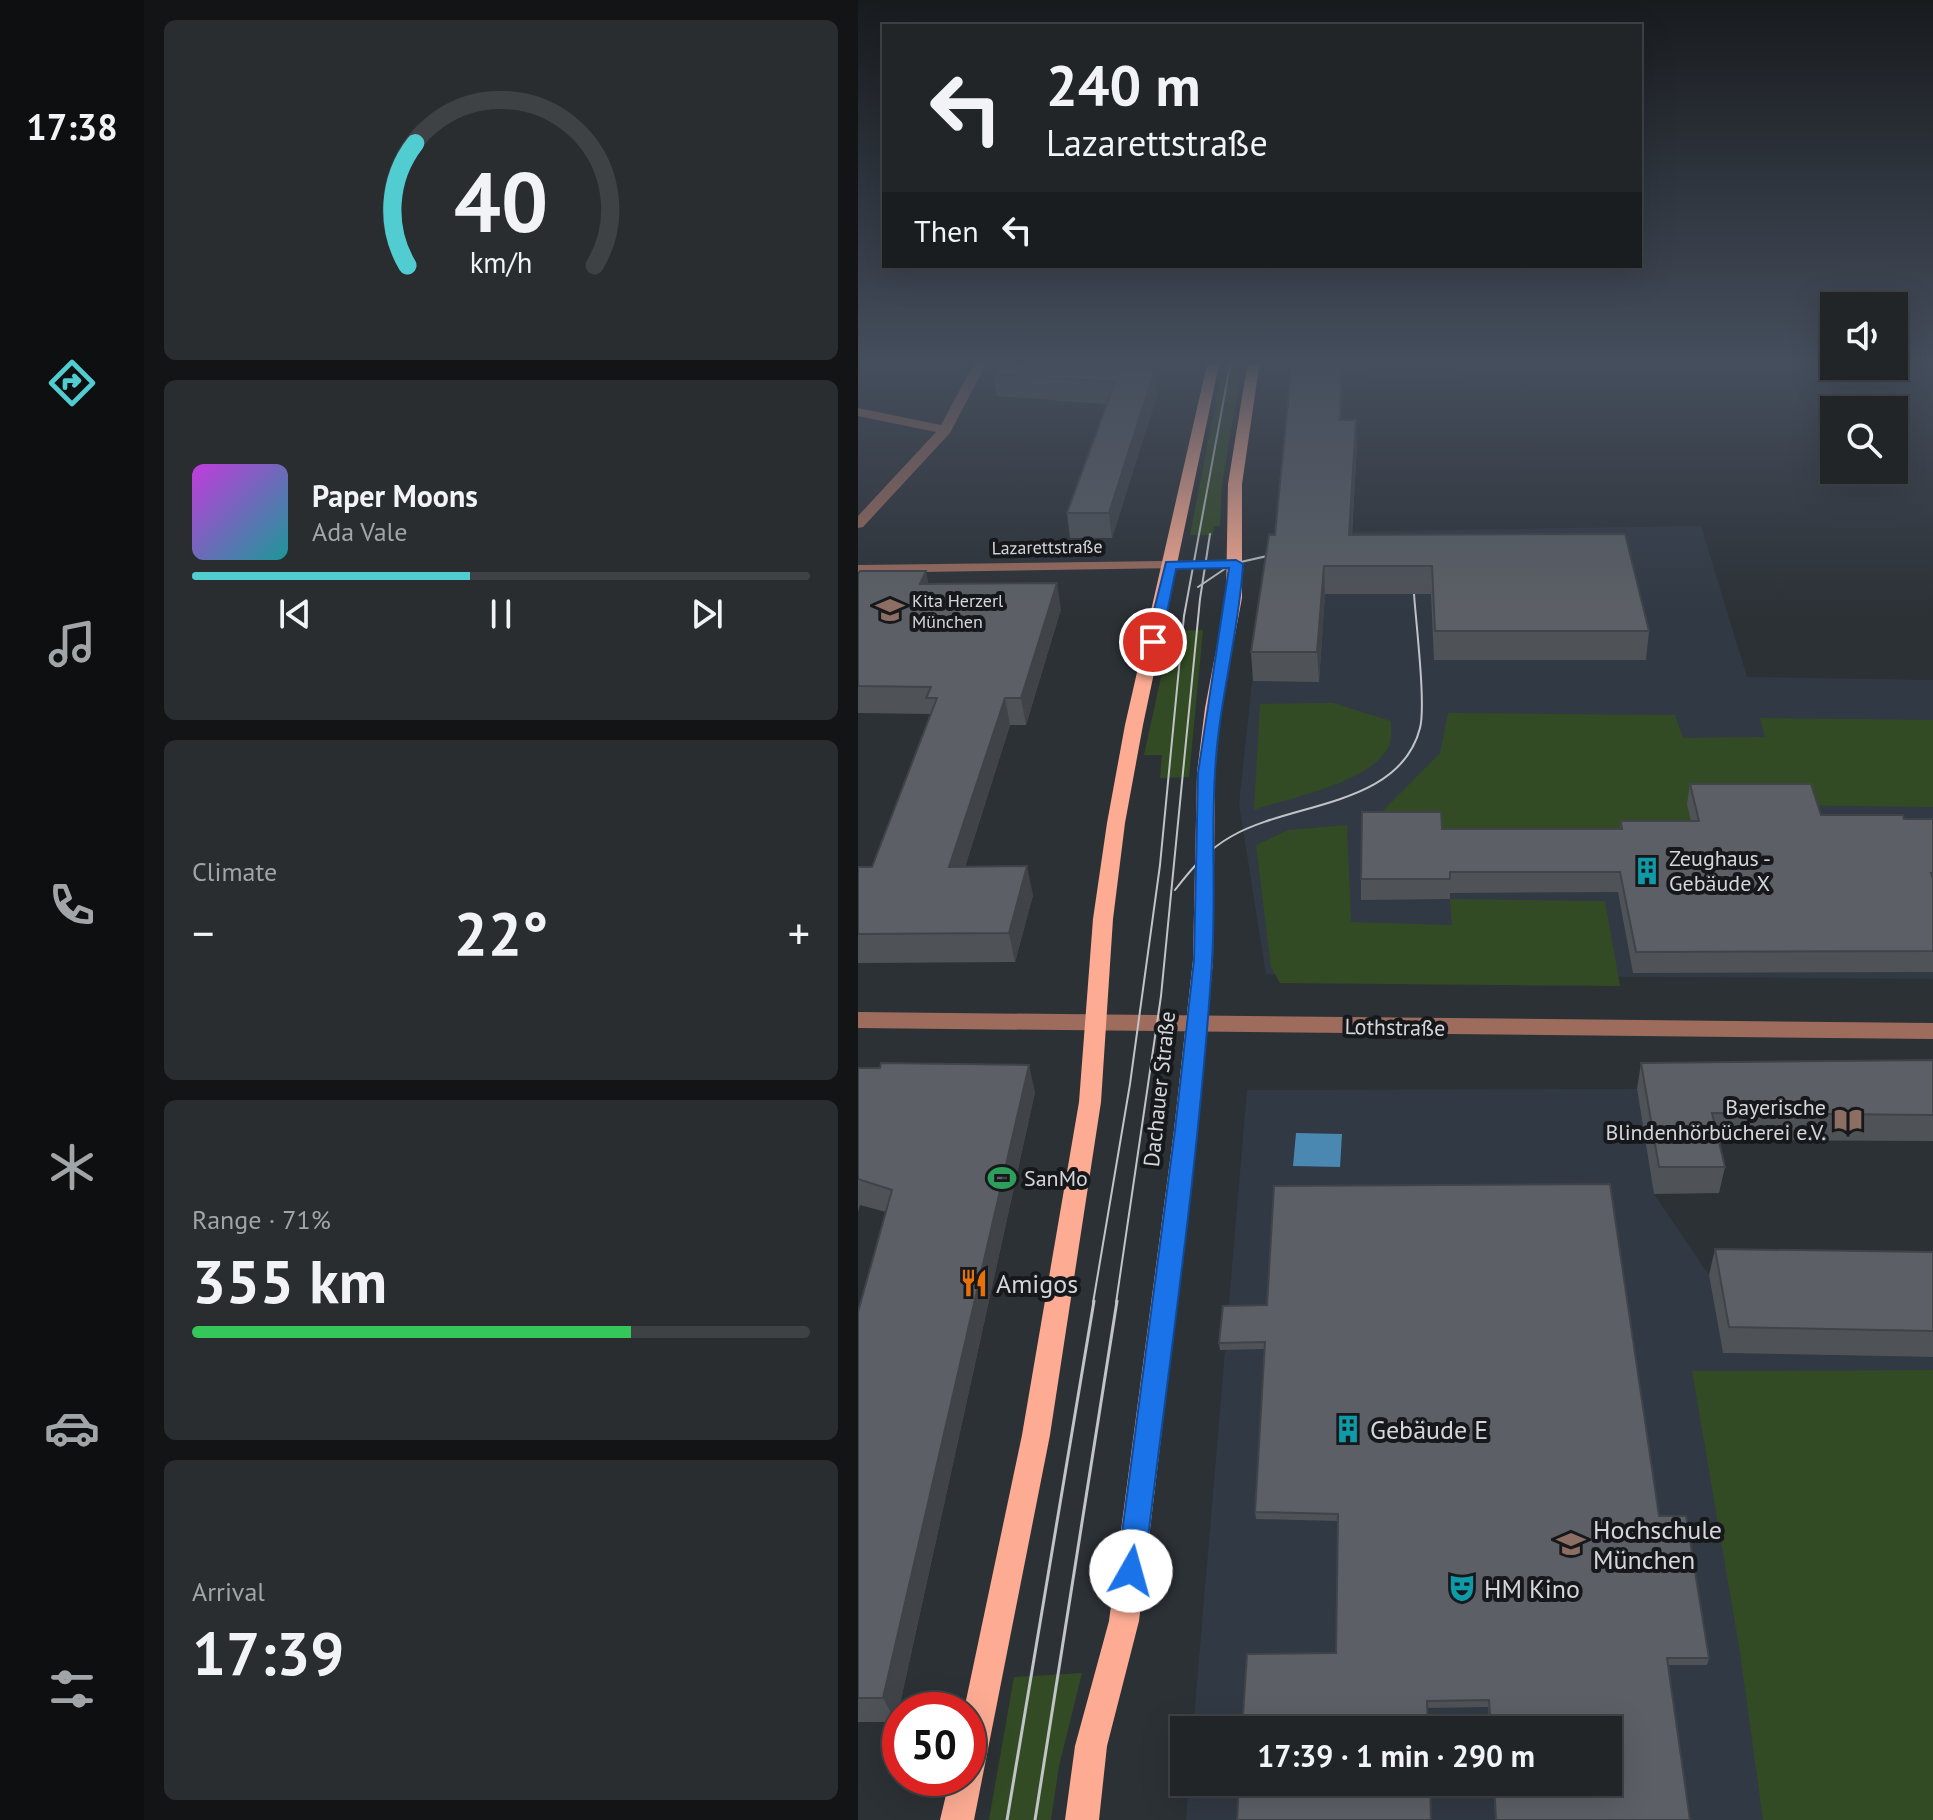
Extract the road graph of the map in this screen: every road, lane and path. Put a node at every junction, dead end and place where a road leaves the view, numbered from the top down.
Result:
1 (931, 445) edge
2 (1196, 445) edge
3 (1241, 445) edge
4 (858, 524) edge
5 (1236, 564) junction
6 (1170, 565) junction
7 (858, 569) edge
8 (858, 1020) edge
9 (1097, 1021) junction
10 (1196, 1025) junction
11 (1933, 1031) edge
12 (984, 1692) edge
13 (962, 1796) edge
14 (957, 1820) edge
15 (1082, 1820) edge

1 - 4 street
2 - 6 main road
3 - 5 main road, Dachauer Straße
5 - 6 street, Lazarettstraße
5 - 10 main road, Dachauer Straße
6 - 7 street, Lazarettstraße
6 - 9 main road
8 - 9 street, Lothstraße
9 - 10 street, Lothstraße
9 - 12 main road
10 - 11 street, Lothstraße
10 - 15 main road, Dachauer Straße
13 - 14 main road

